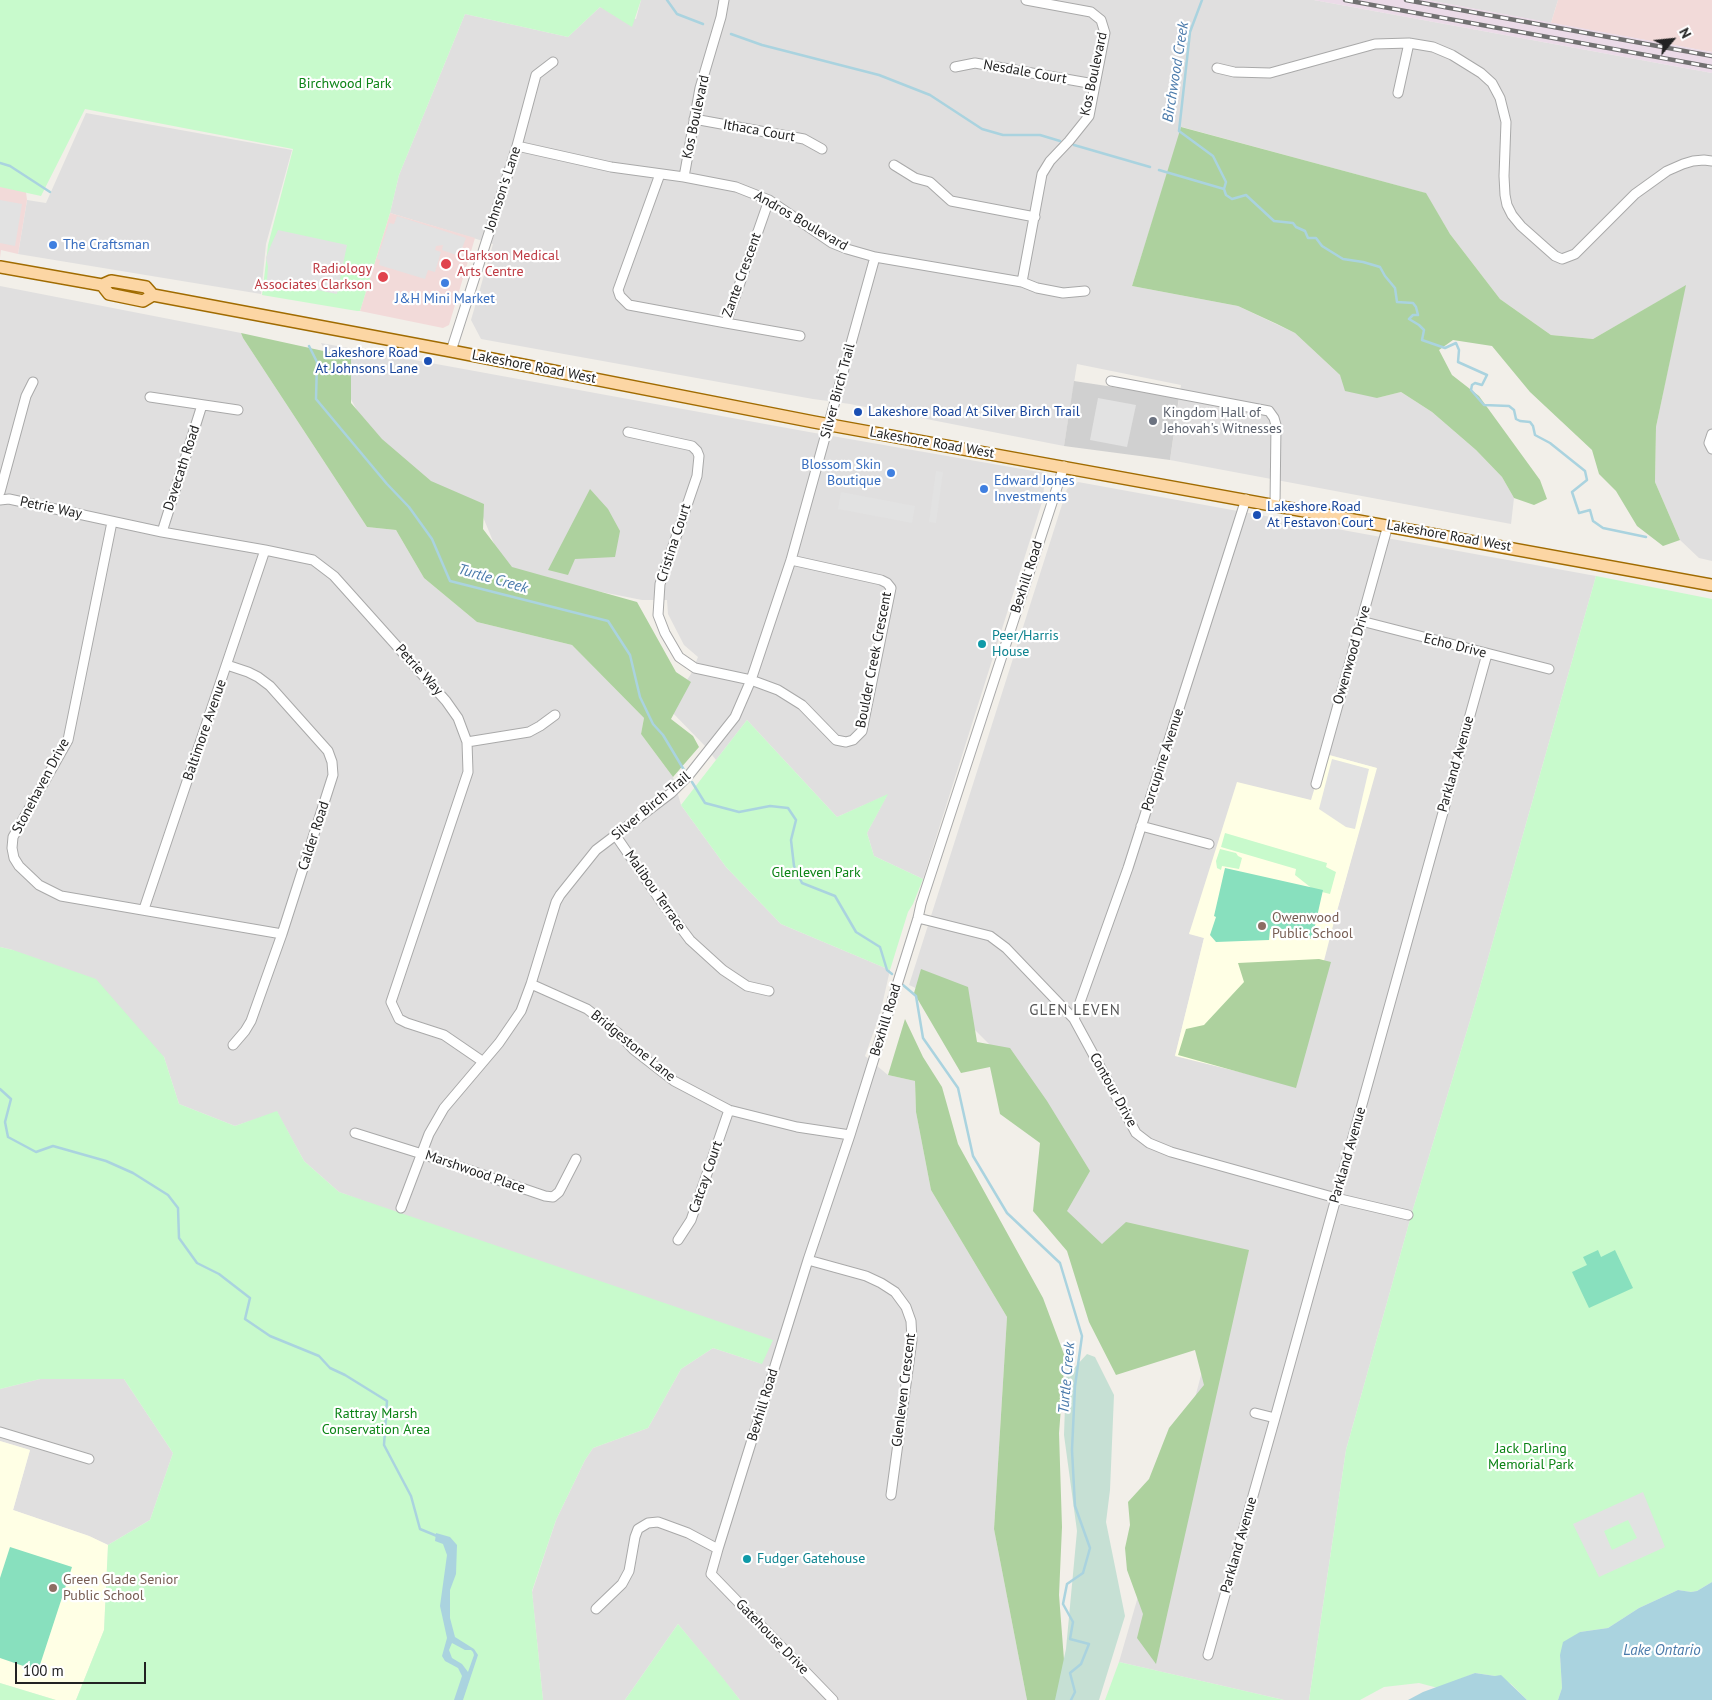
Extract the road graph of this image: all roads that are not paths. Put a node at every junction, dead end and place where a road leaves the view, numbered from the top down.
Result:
1 (724, 0) edge
2 (1026, 0) edge
3 (1408, 44) junction
4 (553, 62) dead end
5 (955, 67) dead end
6 (1217, 68) dead end
7 (1094, 84) junction
8 (1398, 93) dead end
9 (694, 119) junction
10 (517, 146) junction
11 (822, 149) dead end
12 (1712, 161) edge
13 (894, 165) dead end
14 (660, 174) junction
15 (684, 177) junction
16 (769, 200) junction
17 (1034, 217) junction
18 (875, 257) junction
19 (0, 267) edge
20 (1022, 282) junction
21 (1086, 291) dead end
22 (726, 323) junction
23 (800, 336) dead end
24 (451, 351) junction
25 (1111, 381) dead end
26 (32, 382) dead end
27 (150, 397) dead end
28 (202, 405) junction
29 (238, 410) dead end
30 (829, 424) junction
31 (628, 432) dead end
32 (1712, 434) edge
33 (1712, 450) edge
34 (1064, 466) junction
35 (0, 492) edge
36 (1246, 499) junction
37 (0, 500) edge
38 (1275, 505) junction
39 (112, 522) junction
40 (1388, 525) junction
41 (162, 532) junction
42 (265, 550) junction
43 (791, 560) junction
44 (1712, 584) edge
45 (1361, 621) junction
46 (1487, 654) junction
47 (226, 665) junction
48 (1549, 669) dead end
49 (751, 680) junction
50 (555, 715) dead end
51 (467, 742) junction
52 (1316, 784) dead end
53 (1141, 826) junction
54 (616, 836) junction
55 (1208, 844) dead end
56 (144, 909) junction
57 (918, 918) junction
58 (282, 934) junction
59 (531, 984) junction
60 (769, 991) dead end
61 (1074, 1019) junction
62 (233, 1045) dead end
63 (482, 1061) junction
64 (728, 1110) junction
65 (355, 1133) dead end
66 (850, 1135) junction
67 (422, 1154) junction
68 (576, 1159) dead end
69 (1336, 1198) junction
70 (401, 1208) dead end
71 (1408, 1215) dead end
72 (678, 1240) dead end
73 (808, 1260) junction
74 (1255, 1413) dead end
75 (1275, 1418) junction
76 (0, 1432) edge
77 (89, 1459) dead end
78 (891, 1495) dead end
79 (718, 1549) junction
80 (711, 1574) joint
81 (596, 1610) dead end
82 (1208, 1655) dead end
83 (834, 1700) edge

1 - 9 street, Kos Boulevard
2 - 7 street, Kos Boulevard
3 - 6 street
3 - 8 street
3 - 12 street
4 - 10 street, Johnson's Lane
5 - 7 street, Nesdale Court
7 - 17 street, Kos Boulevard
9 - 11 street, Ithaca Court
9 - 15 street, Kos Boulevard
10 - 14 street, Andros Boulevard
10 - 24 street, Johnson's Lane
13 - 17 street
14 - 15 street, Andros Boulevard
14 - 22 street, Zante Crescent
15 - 16 street, Andros Boulevard
16 - 18 street, Andros Boulevard
16 - 22 street, Zante Crescent
17 - 20 street, Kos Boulevard
18 - 20 street, Andros Boulevard
18 - 30 street, Silver Birch Trail
19 - 24 main road, Lakeshore Road West
20 - 21 street, Andros Boulevard
22 - 23 street
24 - 30 main road, Lakeshore Road West
25 - 38 street
26 - 35 street
27 - 28 street
28 - 29 street
28 - 41 street, Davecath Road
30 - 34 main road, Lakeshore Road West
30 - 43 street, Silver Birch Trail
31 - 49 street, Cristina Court
32 - 33 street
34 - 36 main road, Lakeshore Road West
34 - 57 street, Bexhill Road
36 - 38 main road, Lakeshore Road West
36 - 53 street, Porcupine Avenue
37 - 39 street, Petrie Way
38 - 40 main road, Lakeshore Road West
39 - 41 street, Petrie Way
39 - 56 street, Stonehaven Drive
40 - 44 main road, Lakeshore Road West
40 - 45 street, Owenwood Drive
41 - 42 street, Petrie Way
42 - 47 street, Baltimore Avenue
42 - 51 street, Petrie Way
43 - 49 street, Silver Birch Trail
43 - 49 street, Boulder Creek Crescent
45 - 46 street, Echo Drive
45 - 52 street, Owenwood Drive
46 - 48 street, Echo Drive
46 - 69 street, Parkland Avenue
47 - 56 street, Baltimore Avenue
47 - 58 street, Calder Road
49 - 54 street, Silver Birch Trail
50 - 51 street
51 - 63 street, Petrie Way
53 - 55 street
53 - 61 street, Porcupine Avenue
54 - 59 street, Silver Birch Trail
54 - 60 street, Malibou Terrace
56 - 58 street, Stonehaven Drive
57 - 61 street, Contour Drive
57 - 66 street, Bexhill Road
58 - 62 street, Calder Road
59 - 63 street, Silver Birch Trail
59 - 64 street, Bridgestone Lane
61 - 69 street, Contour Drive
63 - 67 street, Silver Birch Trail
64 - 66 street, Bridgestone Lane
64 - 72 street, Catcay Court
65 - 67 street, Marshwood Place
66 - 73 street, Bexhill Road
67 - 68 street, Marshwood Place
67 - 70 street, Silver Birch Trail
69 - 71 street, Contour Drive
69 - 75 street, Parkland Avenue
73 - 78 street, Glenleven Crescent
73 - 79 street, Bexhill Road
74 - 75 street
75 - 82 street, Parkland Avenue
76 - 77 street
79 - 80 street, Bexhill Road
79 - 81 street
80 - 83 street, Gatehouse Drive

